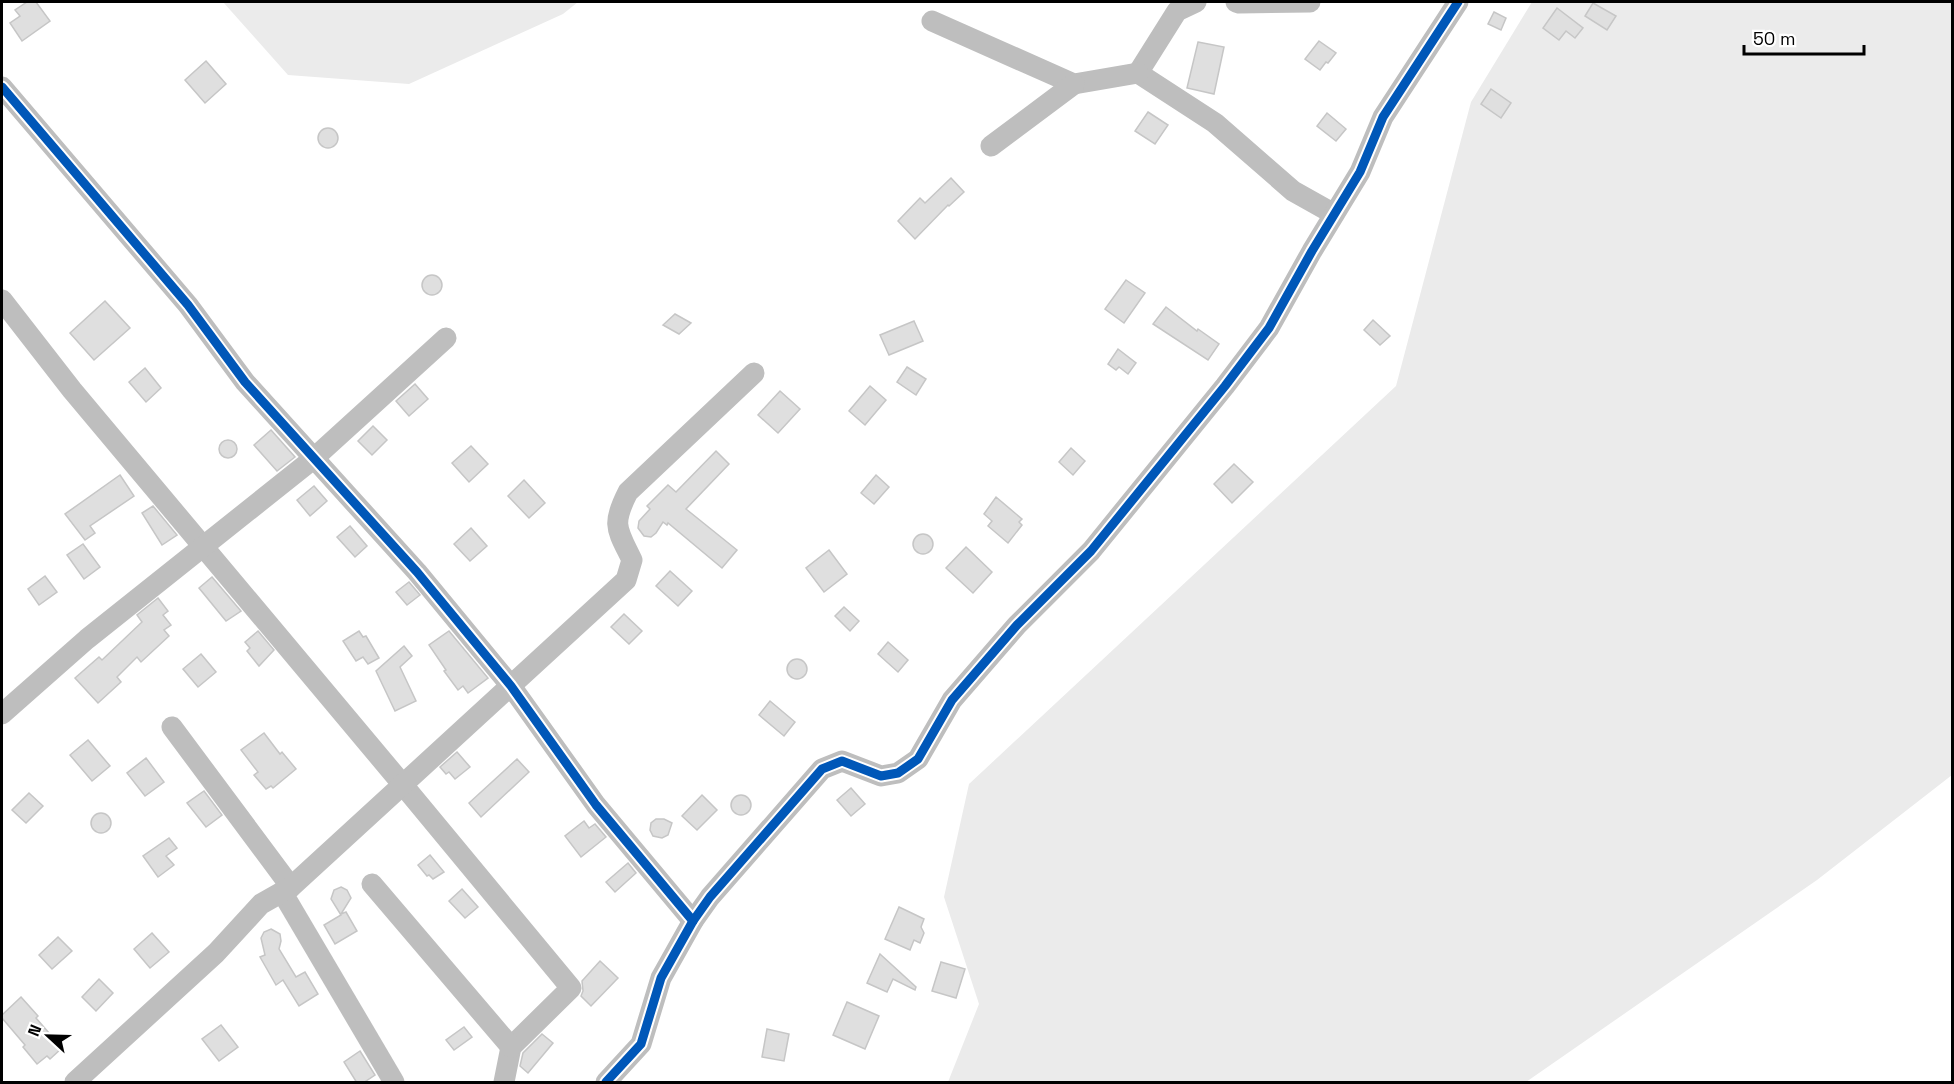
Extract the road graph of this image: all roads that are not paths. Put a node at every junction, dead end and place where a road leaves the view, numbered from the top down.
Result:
1 (1196, 2) edge
2 (1236, 2) edge
3 (1310, 2) edge
4 (1458, 2) edge
5 (932, 21) dead end
6 (1138, 73) junction
7 (1074, 84) junction
8 (2, 87) edge
9 (991, 146) dead end
10 (1334, 214) junction
11 (2, 300) edge
12 (446, 338) dead end
13 (754, 373) dead end
14 (313, 459) junction
15 (204, 546) junction
16 (511, 686) junction
17 (2, 714) edge
18 (172, 727) dead end
19 (404, 785) junction
20 (372, 884) dead end
21 (287, 889) junction
22 (693, 921) junction
23 (511, 1047) junction
24 (75, 1083) edge
25 (394, 1083) edge
26 (504, 1083) edge
27 (606, 1083) edge

1 - 6 street
2 - 3 street
4 - 10 street
5 - 7 street
6 - 7 street
6 - 10 street
7 - 9 street
8 - 14 street
10 - 22 street
11 - 15 street
12 - 14 street
13 - 16 street
14 - 15 street
14 - 16 street
15 - 17 street
15 - 19 street
16 - 19 street
16 - 22 street
18 - 21 street
19 - 21 street
19 - 23 street
20 - 23 street
21 - 24 street
21 - 25 street
22 - 27 street
23 - 26 street

